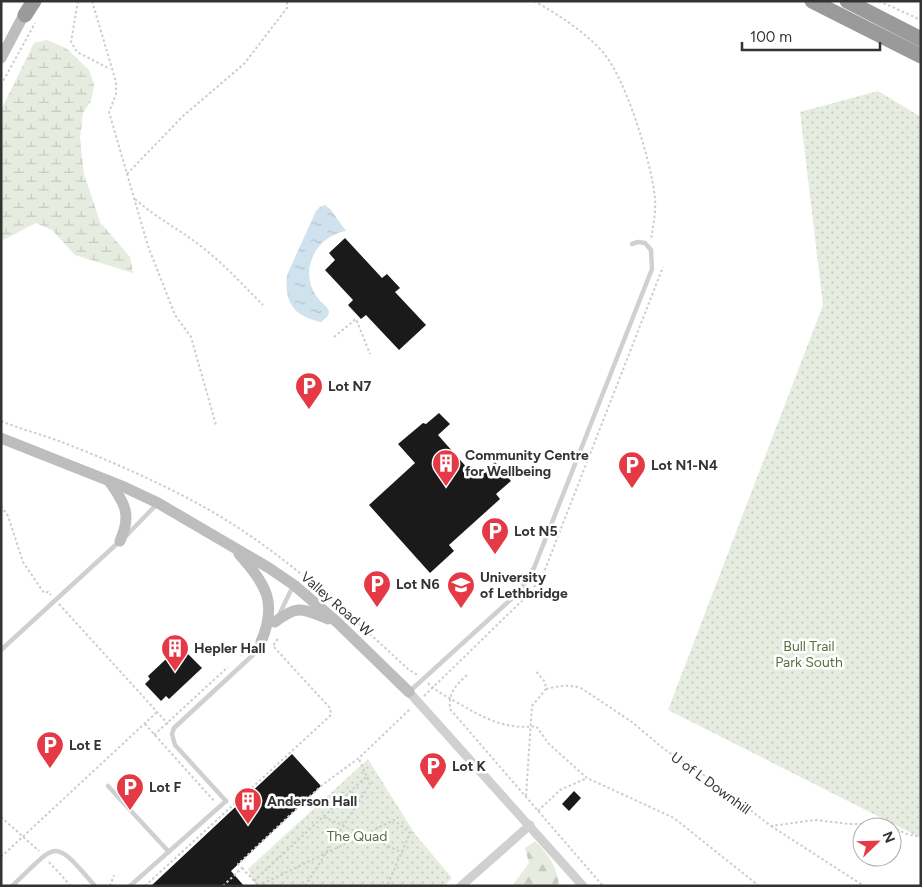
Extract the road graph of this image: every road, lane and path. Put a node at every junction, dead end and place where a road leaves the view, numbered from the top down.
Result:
1 (78, 1) edge
2 (92, 1) edge
3 (287, 1) edge
4 (534, 1) edge
5 (812, 1) edge
6 (847, 1) edge
7 (879, 1) edge
8 (32, 9) edge
9 (921, 20) edge
10 (921, 39) edge
11 (921, 56) edge
12 (1, 58) edge
13 (111, 69) junction
14 (1, 85) edge
15 (127, 174) junction
16 (134, 198) junction
17 (632, 244) dead end
18 (651, 250) junction
19 (662, 267) dead end
20 (263, 305) dead end
21 (334, 337) dead end
22 (370, 354) dead end
23 (216, 425) dead end
24 (1, 438) edge
25 (109, 481) junction
26 (158, 503) junction
27 (1, 506) edge
28 (120, 541) junction
29 (231, 546) junction
30 (294, 585) junction
31 (54, 599) junction
32 (276, 622) junction
33 (338, 623) junction
34 (279, 637) dead end
35 (256, 641) junction
36 (1, 650) edge
37 (535, 670) dead end
38 (467, 675) dead end
39 (423, 678) junction
40 (432, 688) junction
41 (546, 689) junction
42 (409, 692) junction
43 (448, 698) junction
44 (418, 702) junction
45 (157, 712) junction
46 (167, 723) junction
47 (144, 724) junction
48 (532, 727) junction
49 (174, 730) junction
50 (154, 735) junction
51 (359, 758) junction
52 (366, 776) junction
53 (587, 778) junction
54 (108, 786) dead end
55 (526, 797) junction
56 (220, 807) junction
57 (538, 811) junction
58 (225, 813) junction
59 (1, 817) edge
60 (324, 817) junction
61 (852, 824) edge
62 (530, 825) junction
63 (343, 826) junction
64 (771, 826) junction
65 (902, 832) edge
66 (363, 835) junction
67 (24, 836) junction
68 (921, 837) edge
69 (169, 852) junction
70 (326, 853) junction
71 (401, 853) junction
72 (44, 856) junction
73 (1, 857) edge
74 (242, 868) junction
75 (114, 875) dead end
76 (254, 881) junction
77 (12, 886) edge
78 (71, 886) edge
79 (95, 886) edge
80 (110, 886) edge
81 (130, 886) edge
82 (145, 886) edge
83 (223, 886) edge
84 (258, 886) edge
85 (305, 886) edge
86 (387, 886) edge
87 (461, 886) edge
88 (583, 886) edge
89 (603, 886) edge
90 (759, 886) edge
91 (864, 886) edge

1 - 13 path
2 - 13 path
3 - 15 path
4 - 18 path
5 - 11 highway
6 - 10 highway
7 - 9 path
8 - 12 street
8 - 14 path
13 - 15 path
15 - 16 path
16 - 20 path
16 - 23 path
17 - 18 lane
18 - 39 lane
19 - 40 path
21 - 22 path
24 - 25 street, Valley Road W
25 - 26 street, Valley Road W
25 - 28 street
26 - 28 lane
26 - 29 street, Valley Road W
27 - 31 path
28 - 31 lane
29 - 30 street, Valley Road W
29 - 35 street
30 - 32 lane
30 - 33 street, Valley Road W
31 - 36 lane
31 - 45 path
32 - 33 street
32 - 35 lane
33 - 42 street, Valley Road W
34 - 58 path
35 - 46 path
35 - 49 lane
37 - 41 path
38 - 43 path
39 - 40 path
39 - 42 lane
40 - 43 path
40 - 44 path
41 - 48 path
41 - 64 path, U of L Downhill
42 - 44 street, Valley Road W
43 - 48 path
43 - 55 path
44 - 51 path
44 - 62 street, Valley Road W
45 - 46 path
45 - 47 path
46 - 49 path
46 - 50 path
47 - 50 path
47 - 67 path
48 - 53 path
48 - 55 path
49 - 56 lane
50 - 56 path
51 - 52 path
51 - 74 path
52 - 60 path
52 - 63 path
53 - 57 path
53 - 90 path
54 - 69 lane
55 - 57 path
56 - 58 path
56 - 69 lane
57 - 89 path
58 - 82 path
59 - 67 path
60 - 63 path
60 - 76 path
61 - 64 path
62 - 87 street
62 - 88 street, Valley Road W
63 - 66 path
63 - 70 path
64 - 91 path, U of L Downhill
65 - 68 path
66 - 70 path
66 - 71 path
66 - 71 path
67 - 72 path
67 - 73 path
69 - 81 lane
70 - 84 path
70 - 85 path
71 - 86 path
72 - 77 lane
72 - 78 path
72 - 79 lane
74 - 76 path
74 - 83 path
75 - 80 path
76 - 84 path

